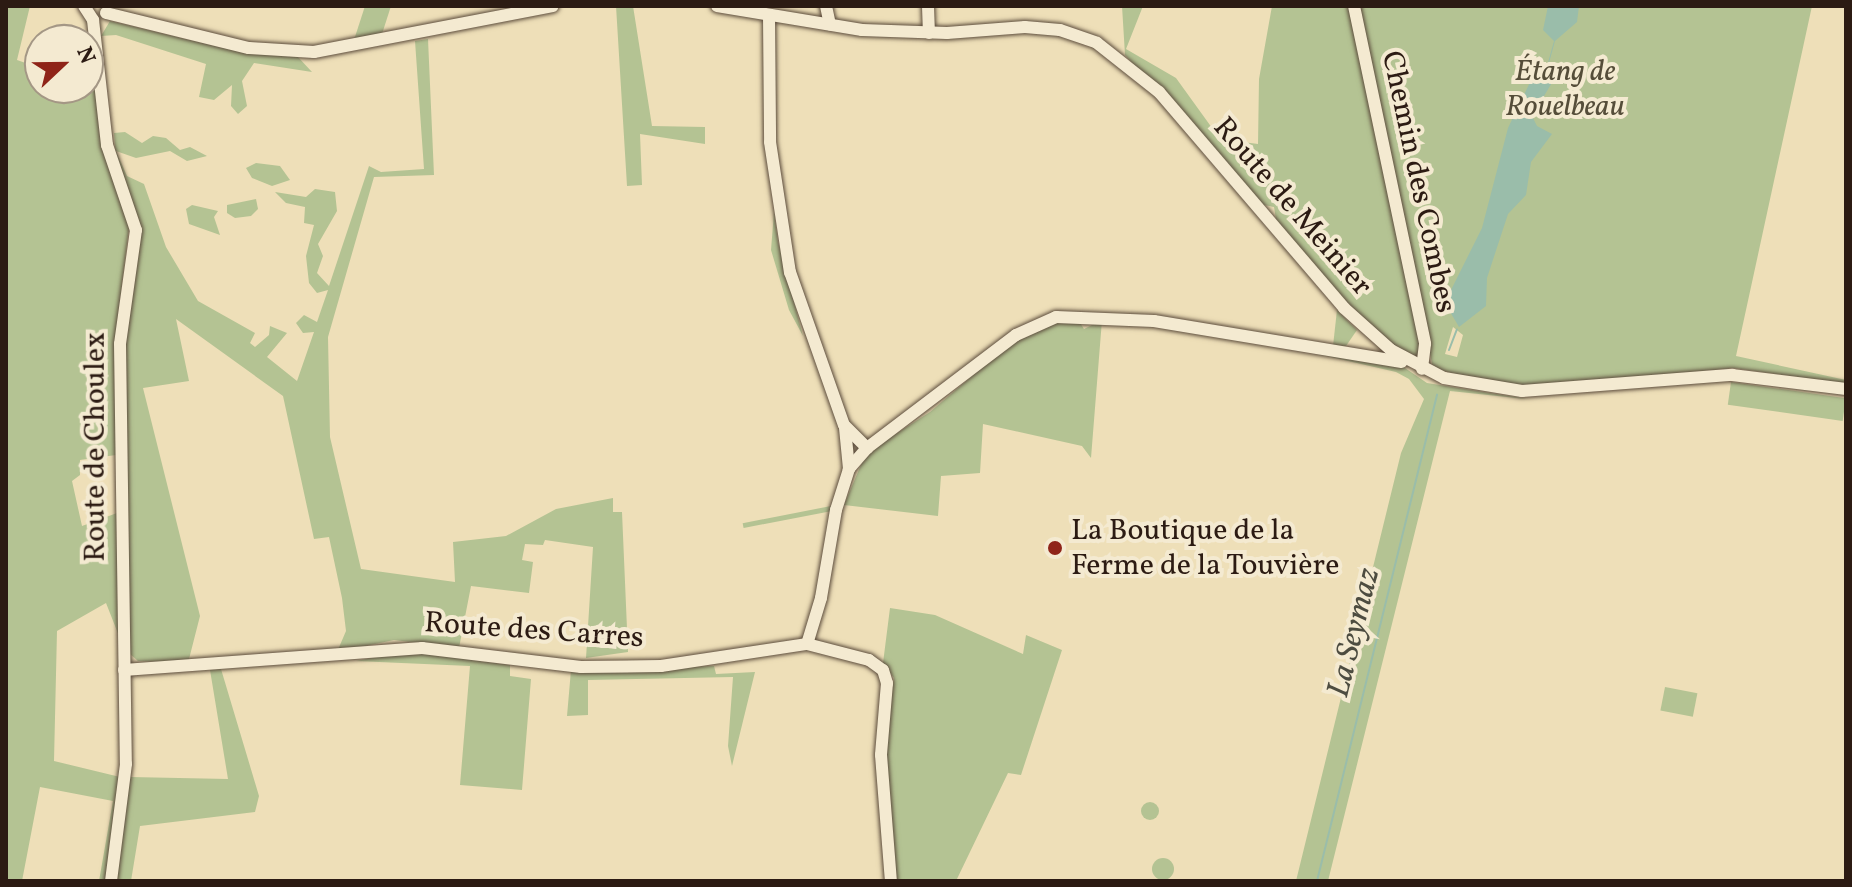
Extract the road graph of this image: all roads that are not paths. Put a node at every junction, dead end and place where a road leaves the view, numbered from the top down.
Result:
1 (84, 6) edge
2 (553, 6) edge
3 (717, 6) edge
4 (826, 6) edge
5 (928, 6) edge
6 (1354, 6) edge
7 (106, 9) edge
8 (764, 12) edge
9 (93, 20) junction
10 (830, 25) junction
11 (929, 33) junction
12 (1365, 328) junction
13 (1351, 351) junction
14 (1416, 366) junction
15 (1846, 389) edge
16 (844, 425) junction
17 (867, 448) junction
18 (849, 469) junction
19 (807, 644) junction
20 (124, 670) junction
21 (111, 881) edge
22 (891, 881) edge

1 - 9 street
2 - 7 street
3 - 8 street, Route de Meinier
4 - 10 street
5 - 11 street
6 - 14 street, Chemin des Combes
7 - 9 street
8 - 10 street, Route de Meinier
8 - 16 street
9 - 20 street, Route de Choulex
10 - 11 street, Route de Meinier
11 - 12 street, Route de Meinier
12 - 13 street
12 - 14 street, Route de Meinier
13 - 14 street
13 - 17 street
14 - 15 street, Route de Meinier
16 - 17 street
16 - 18 street
17 - 18 street
18 - 19 street
19 - 20 street, Route des Carres
19 - 22 street
20 - 21 street, Route de Choulex

